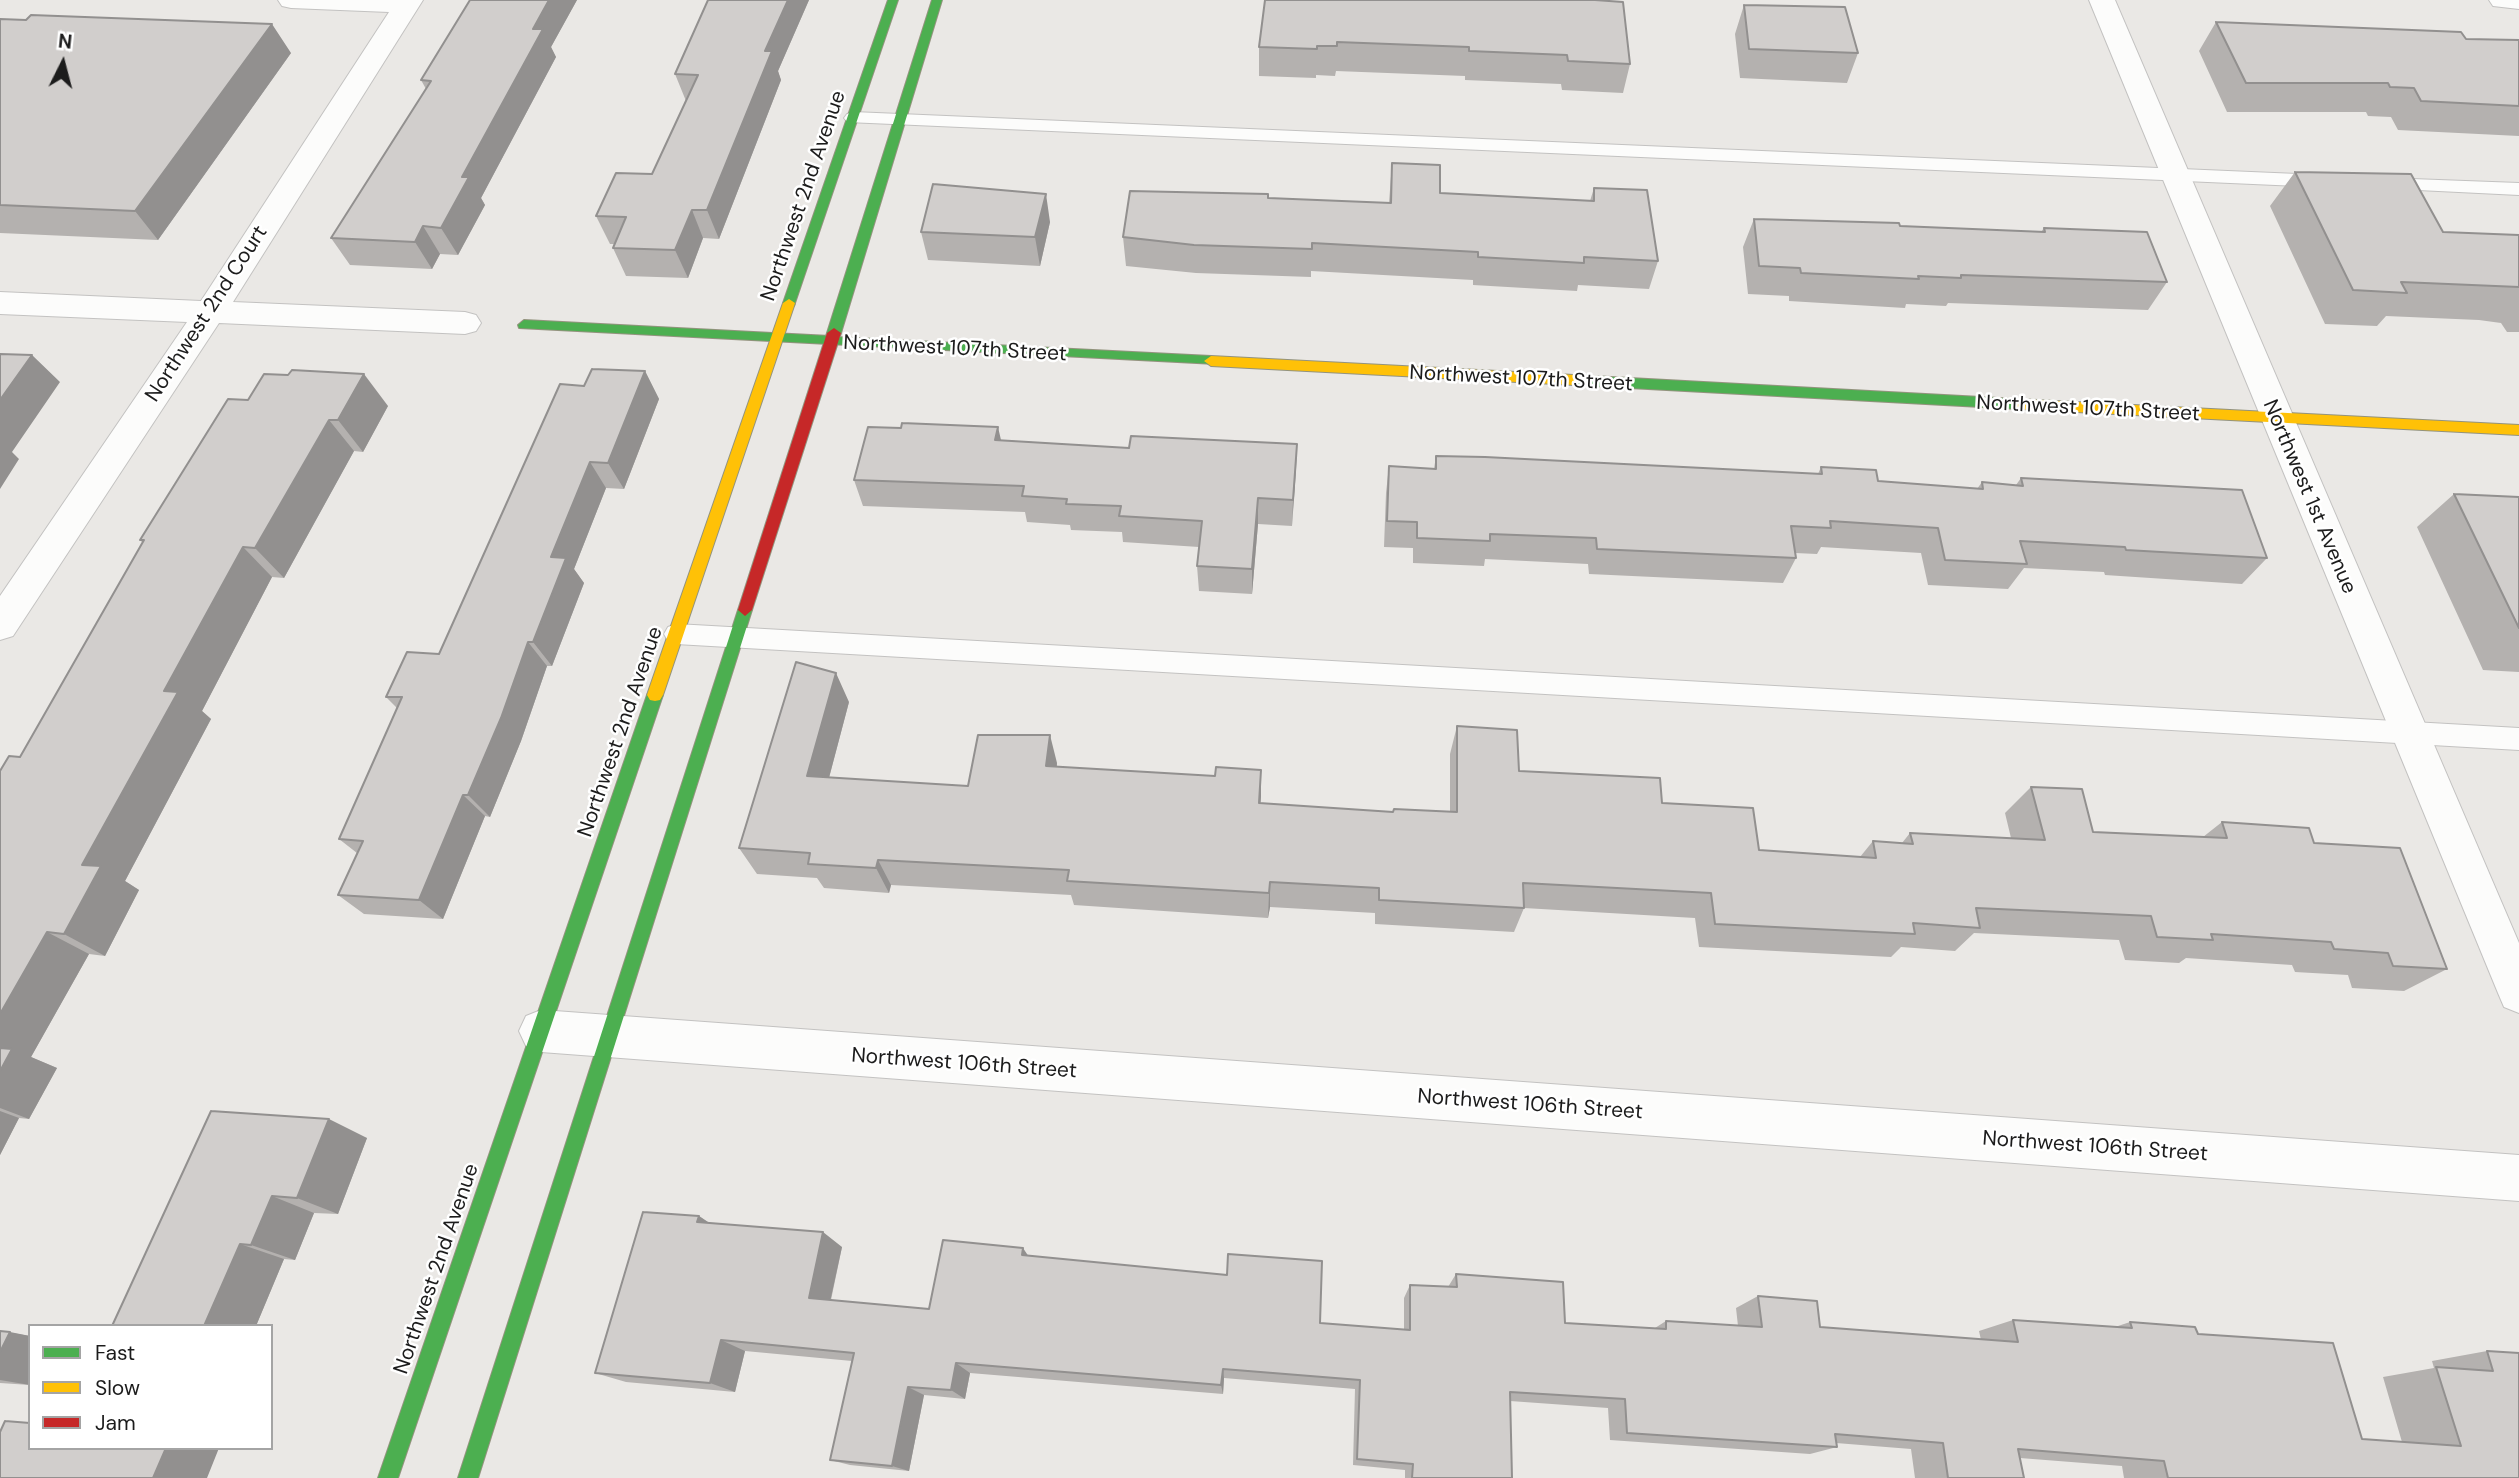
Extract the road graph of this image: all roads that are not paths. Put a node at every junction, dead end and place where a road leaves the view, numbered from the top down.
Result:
1 (291, 0) edge
2 (893, 0) edge
3 (936, 0) edge
4 (2102, 0) edge
5 (2502, 0) edge
6 (2519, 1) edge
7 (409, 2) edge
8 (853, 118) junction
9 (898, 119) junction
10 (2176, 175) junction
11 (2340, 182) edge
12 (2368, 183) edge
13 (2519, 189) edge
14 (0, 303) edge
15 (209, 314) junction
16 (465, 323) dead end
17 (524, 325) dead end
18 (777, 340) junction
19 (831, 342) junction
20 (2276, 419) junction
21 (2519, 430) edge
22 (0, 625) edge
23 (676, 634) junction
24 (735, 639) junction
25 (2407, 732) junction
26 (2519, 739) edge
27 (2519, 993) edge
28 (541, 1031) junction
29 (609, 1038) junction
30 (2519, 1178) edge
31 (388, 1478) edge
32 (468, 1478) edge

1 - 7 street
2 - 8 street, Northwest 2nd Avenue
3 - 9 street
4 - 10 street, Northwest 1st Avenue
5 - 6 street
7 - 15 street, Northwest 2nd Court
8 - 9 lane
8 - 18 street, Northwest 2nd Avenue
9 - 10 lane
9 - 19 street
10 - 11 lane
10 - 20 street, Northwest 1st Avenue
12 - 13 lane
14 - 15 street
15 - 16 street
15 - 22 street, Northwest 2nd Court
17 - 18 street, Northwest 107th Street
18 - 19 street, Northwest 107th Street
18 - 23 street, Northwest 2nd Avenue
19 - 20 street, Northwest 107th Street
19 - 24 street
20 - 21 street, Northwest 107th Street
20 - 25 street, Northwest 1st Avenue
23 - 24 lane
23 - 28 street, Northwest 2nd Avenue
24 - 25 lane
24 - 29 street
25 - 26 lane
25 - 27 street, Northwest 1st Avenue
28 - 29 street, Northwest 106th Street
28 - 31 street, Northwest 2nd Avenue
29 - 30 street, Northwest 106th Street
29 - 32 street

